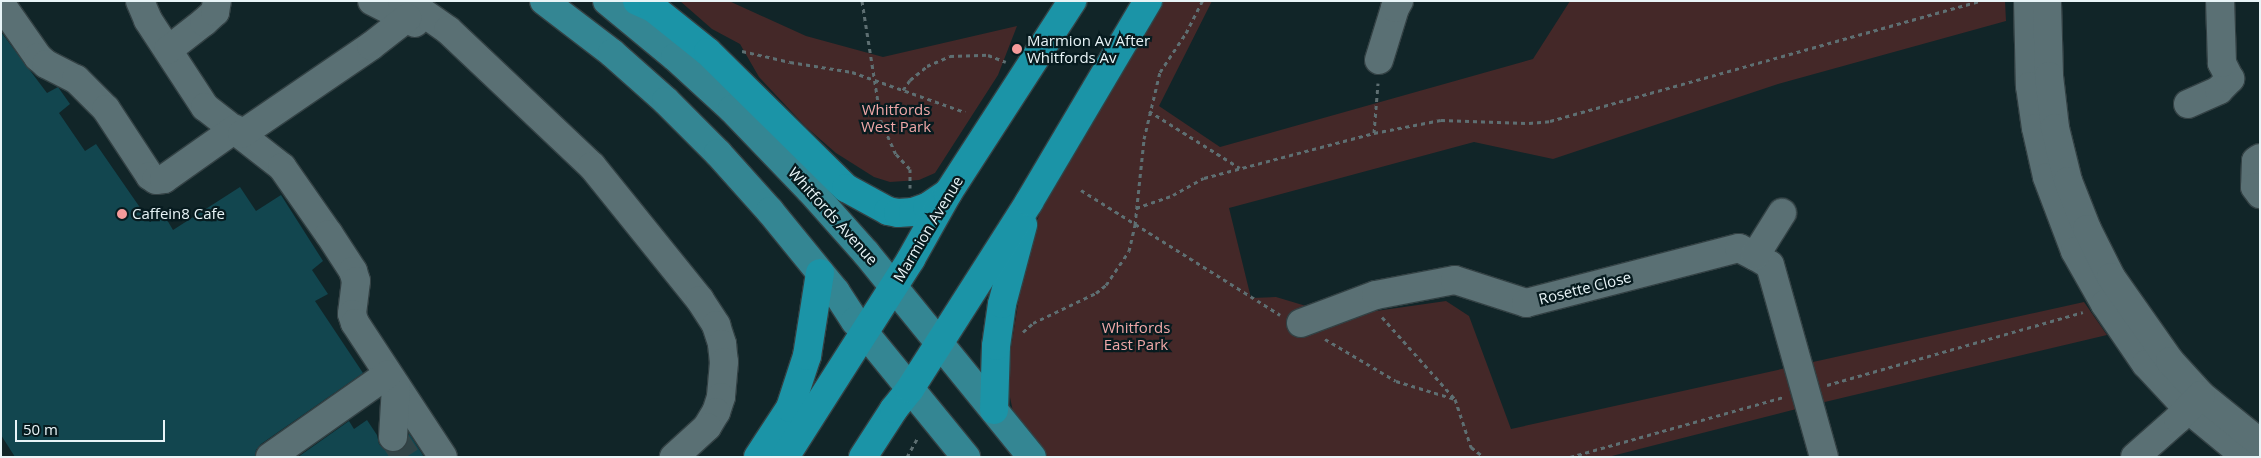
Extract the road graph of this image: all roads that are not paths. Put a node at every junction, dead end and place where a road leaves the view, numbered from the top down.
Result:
1 (140, 1) edge
2 (216, 1) edge
3 (372, 1) edge
4 (544, 1) edge
5 (607, 1) edge
6 (637, 1) edge
7 (1072, 1) edge
8 (1148, 1) edge
9 (1399, 1) edge
10 (2028, 1) edge
11 (2047, 1) edge
12 (2220, 1) edge
13 (1, 4) edge
14 (404, 10) edge
15 (168, 50) junction
16 (1379, 60) road end
17 (2188, 104) dead end
18 (238, 132) junction
19 (2260, 158) edge
20 (948, 193) junction
21 (2260, 194) edge
22 (1029, 202) junction
23 (1782, 213) dead end
24 (1755, 256) junction
25 (820, 273) junction
26 (894, 286) junction
27 (1301, 323) dead end
28 (864, 332) junction
29 (939, 344) junction
30 (392, 380) junction
31 (910, 388) junction
32 (2194, 402) junction
33 (994, 410) junction
34 (393, 437) tunnel mouth
35 (2260, 443) edge
36 (270, 457) edge
37 (444, 457) edge
38 (674, 457) edge
39 (758, 457) edge
40 (785, 457) edge
41 (863, 457) edge
42 (966, 457) edge
43 (1032, 457) edge
44 (1824, 457) edge
45 (2135, 457) edge
46 (2246, 457) edge

1 - 15 street
2 - 15 street
3 - 14 street
4 - 25 main road
5 - 26 main road, Whitfords Avenue
6 - 20 highway
7 - 20 highway, Marmion Avenue
8 - 22 highway
9 - 16 street
10 - 32 street
11 - 32 street
12 - 17 street
13 - 18 street
14 - 18 street
14 - 38 street
15 - 18 street
18 - 30 street
19 - 21 street
20 - 26 highway, Marmion Avenue
22 - 29 highway
22 - 33 highway
23 - 24 street
24 - 27 street, Rosette Close
24 - 44 street, Rosette Close
25 - 28 main road
25 - 39 highway
26 - 28 highway, Marmion Avenue
26 - 29 main road, Whitfords Avenue
28 - 31 main road
28 - 40 highway, Marmion Avenue
29 - 31 highway
29 - 33 main road, Whitfords Avenue
30 - 34 street
30 - 36 street
30 - 37 street
31 - 41 highway
31 - 42 main road
32 - 35 street
32 - 45 street
32 - 46 street
33 - 43 main road, Whitfords Avenue

